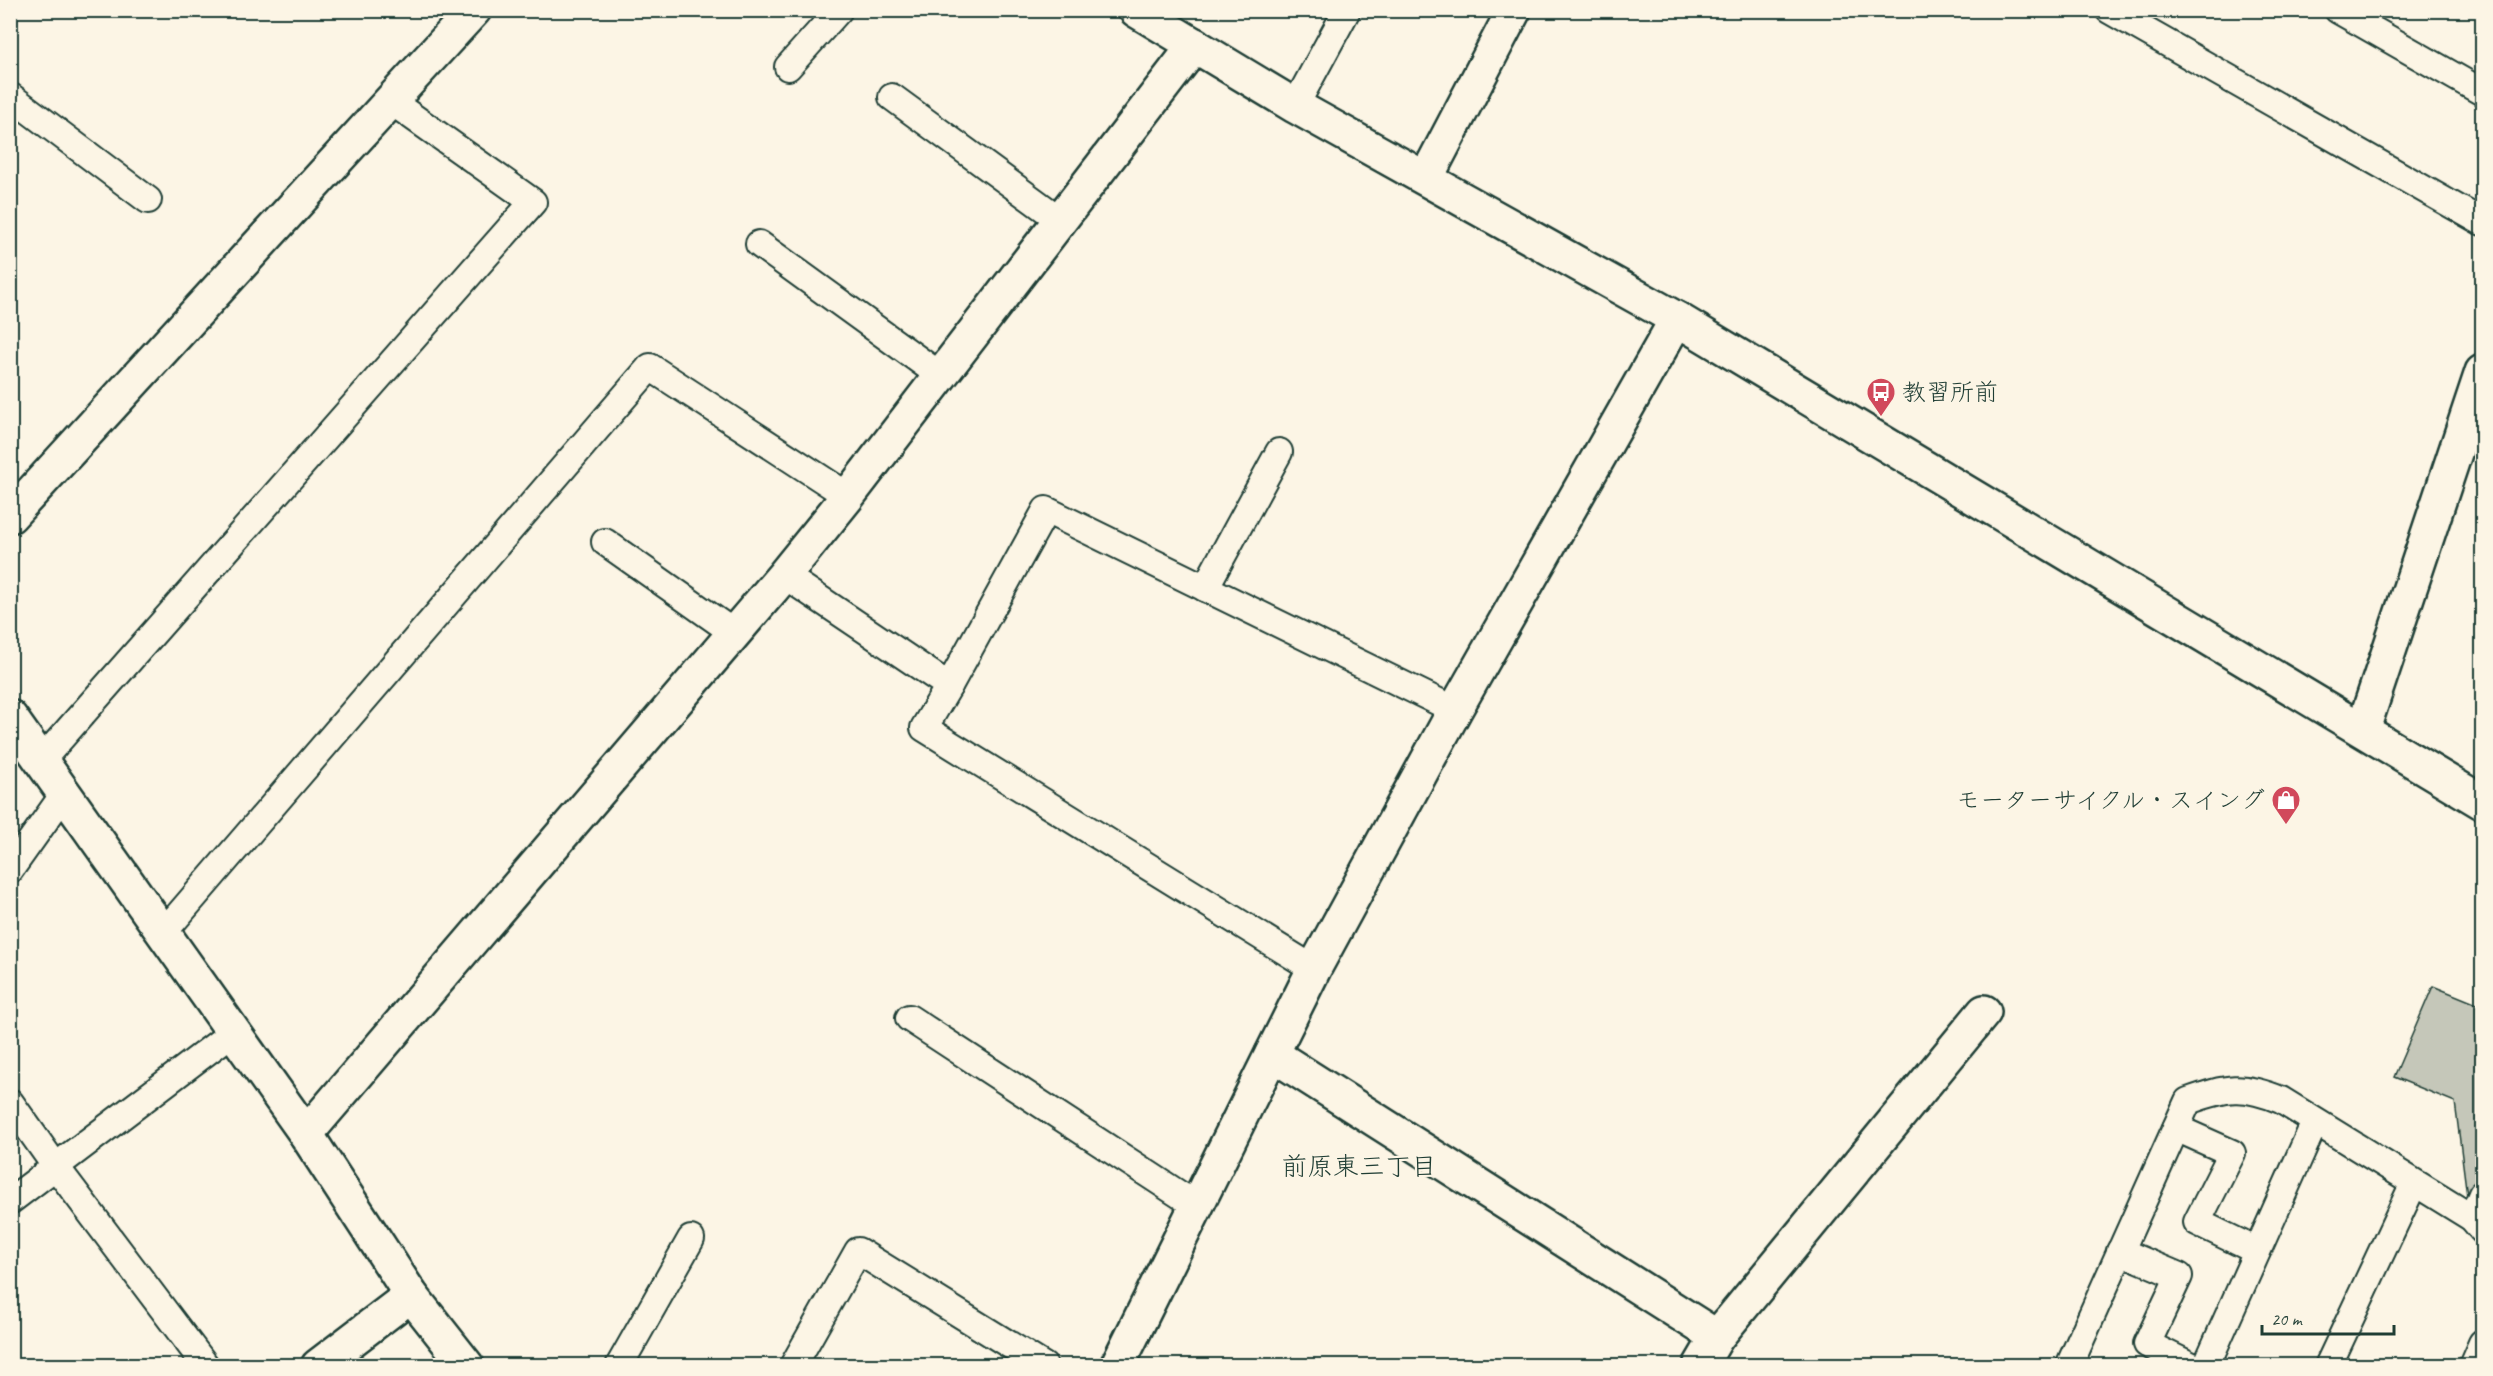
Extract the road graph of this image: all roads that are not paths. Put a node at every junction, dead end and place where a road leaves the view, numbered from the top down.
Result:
1 (474, 10) edge
2 (839, 10) edge
3 (1136, 10) edge
4 (1347, 10) edge
5 (1514, 10) edge
6 (2109, 10) edge
7 (2338, 10) edge
8 (1195, 45) junction
9 (788, 67) dead end
10 (2482, 92) edge
11 (10, 96) edge
12 (892, 97) dead end
13 (392, 102) junction
14 (1295, 106) junction
15 (1426, 178) junction
16 (148, 200) dead end
17 (1060, 220) junction
18 (2482, 222) edge
19 (759, 244) dead end
20 (1677, 319) junction
21 (2482, 372) edge
22 (941, 376) junction
23 (1279, 452) dead end
24 (848, 496) junction
25 (10, 516) edge
26 (605, 542) dead end
27 (783, 575) junction
28 (1205, 588) junction
29 (734, 633) junction
30 (950, 686) junction
31 (1455, 710) junction
32 (10, 717) edge
33 (2363, 729) junction
34 (40, 762) junction
35 (64, 794) junction
36 (2482, 802) edge
37 (10, 870) edge
38 (163, 933) junction
39 (1314, 969) junction
40 (1984, 1012) dead end
41 (909, 1018) dead end
42 (233, 1032) junction
43 (1272, 1054) junction
44 (10, 1102) edge
45 (2315, 1122) junction
46 (2176, 1128) junction
47 (306, 1134) junction
48 (56, 1167) junction
49 (2414, 1183) junction
50 (2482, 1194) edge
51 (10, 1201) edge
52 (1197, 1206) junction
53 (2477, 1224) edge
54 (691, 1239) dead end
55 (2120, 1251) junction
56 (2257, 1251) junction
57 (411, 1295) junction
58 (1717, 1337) junction
59 (2482, 1343) edge
60 (2074, 1364) edge
61 (206, 1365) edge
62 (318, 1365) edge
63 (466, 1365) edge
64 (619, 1365) edge
65 (793, 1365) edge
66 (1044, 1365) edge
67 (1117, 1365) edge
68 (1700, 1365) edge
69 (2192, 1365) edge
70 (2206, 1365) edge
71 (2328, 1365) edge
72 (2472, 1365) edge

1 - 13 street
2 - 9 lane
3 - 8 street
4 - 14 lane
5 - 15 street
6 - 18 lane
7 - 10 lane
8 - 14 street
8 - 17 street
11 - 16 lane
12 - 17 lane
13 - 25 street
13 - 34 lane
14 - 15 street
15 - 20 street
17 - 22 street
19 - 22 lane
20 - 31 street
20 - 33 street
21 - 33 street
22 - 24 street
23 - 28 lane
24 - 27 street
24 - 38 lane
26 - 29 lane
27 - 29 street
27 - 30 lane
28 - 30 lane
28 - 31 lane
29 - 47 street
30 - 39 lane
31 - 39 street
32 - 34 street
33 - 36 street
34 - 35 street
35 - 37 lane
35 - 38 street
38 - 42 street
39 - 43 street
40 - 58 street
41 - 52 lane
42 - 47 street
42 - 48 lane
43 - 52 street
43 - 58 street
44 - 48 lane
45 - 46 lane
45 - 49 lane
45 - 56 lane
46 - 55 lane
46 - 56 lane
47 - 57 street
48 - 51 lane
48 - 61 lane
49 - 53 lane
49 - 71 lane
50 - 53 lane
52 - 67 street
54 - 64 lane
55 - 60 lane
55 - 69 lane
56 - 70 lane
57 - 62 street
57 - 63 street
58 - 68 street
59 - 72 lane
65 - 66 lane

